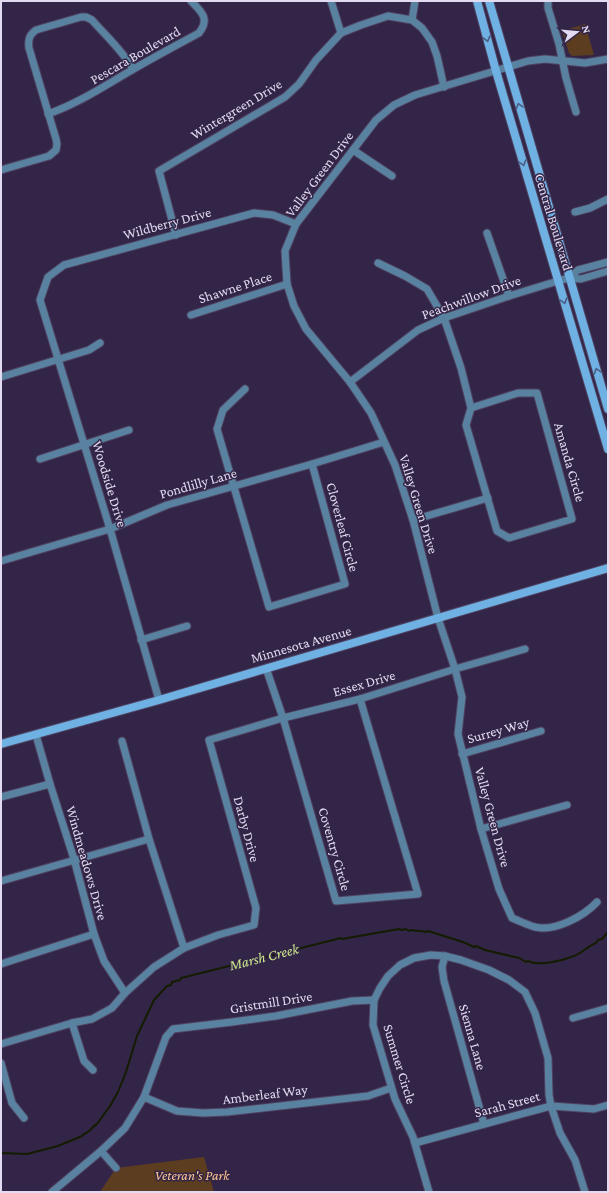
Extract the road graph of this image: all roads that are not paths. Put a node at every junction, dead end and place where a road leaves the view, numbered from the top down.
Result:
1 (191, 1) edge
2 (331, 1) edge
3 (415, 1) edge
4 (476, 1) edge
5 (489, 1) edge
6 (548, 1) edge
7 (412, 20) junction
8 (341, 33) junction
9 (608, 59) edge
10 (563, 61) junction
11 (508, 67) junction
12 (133, 69) junction
13 (496, 71) junction
14 (444, 87) junction
15 (576, 112) dead end
16 (48, 114) junction
17 (353, 150) junction
18 (1, 170) edge
19 (392, 176) dead end
20 (608, 199) edge
21 (575, 212) dead end
22 (296, 224) junction
23 (487, 233) dead end
24 (176, 235) junction
25 (608, 262) edge
26 (378, 263) dead end
27 (608, 271) edge
28 (48, 277) joint
29 (569, 278) junction
30 (558, 281) junction
31 (288, 284) junction
32 (509, 296) junction
33 (191, 315) dead end
34 (444, 318) junction
35 (100, 342) dead end
36 (59, 360) junction
37 (1, 377) edge
38 (350, 382) junction
39 (245, 389) dead end
40 (471, 408) junction
41 (608, 408) edge
42 (129, 430) dead end
43 (384, 442) junction
44 (84, 444) junction
45 (608, 449) edge
46 (40, 458) dead end
47 (312, 464) junction
48 (234, 486) junction
49 (488, 498) junction
50 (413, 520) junction
51 (110, 529) junction
52 (1, 561) edge
53 (608, 568) edge
54 (438, 618) junction
55 (187, 626) dead end
56 (141, 640) junction
57 (525, 649) dead end
58 (266, 668) junction
59 (455, 669) junction
60 (360, 698) junction
61 (159, 700) junction
62 (283, 718) junction
63 (541, 731) dead end
64 (36, 735) junction
65 (209, 740) joint
66 (122, 741) dead end
67 (1, 744) edge
68 (462, 754) junction
69 (50, 784) junction
70 (1, 798) edge
71 (567, 805) dead end
72 (481, 829) junction
73 (149, 839) junction
74 (74, 859) junction
75 (1, 880) edge
76 (598, 902) dead end
77 (94, 934) junction
78 (184, 948) junction
79 (445, 956) junction
80 (1, 964) edge
81 (125, 993) junction
82 (374, 1000) junction
83 (608, 1008) edge
84 (573, 1018) dead end
85 (72, 1023) junction
86 (1, 1044) edge
87 (1, 1063) edge
88 (93, 1070) dead end
89 (391, 1088) junction
90 (144, 1097) junction
91 (608, 1105) edge
92 (551, 1106) junction
93 (24, 1118) dead end
94 (484, 1124) junction
95 (415, 1143) junction
96 (101, 1151) junction
97 (116, 1168) dead end
98 (52, 1192) edge
99 (428, 1192) edge
100 (585, 1192) edge

1 - 12 street, Pescara Boulevard
2 - 8 street
3 - 7 street
4 -> 13 street, Central Boulevard
5 - 11 street, Central Boulevard
6 - 10 street
7 - 8 street, Wintergreen Drive
7 - 14 street
8 - 24 street, Wintergreen Drive
9 - 10 street, Valley Green Drive
10 - 11 street, Valley Green Drive
10 - 15 street
11 - 13 street, Valley Green Drive
29 -> 11 street, Central Boulevard
12 - 16 street, Pescara Boulevard
12 - 16 street
13 - 14 street, Valley Green Drive
13 -> 30 street, Central Boulevard
14 - 17 street, Valley Green Drive
16 - 18 street
17 - 19 street
17 - 22 street, Valley Green Drive
20 - 21 street
22 - 24 street, Wildberry Drive
22 - 31 street, Valley Green Drive
23 - 32 street
24 - 28 street, Wildberry Drive
25 - 29 street, Peachwillow Drive
26 - 34 street, Amanda Circle
27 - 29 street, Peachwillow Drive
28 - 36 street, Woodside Drive
29 - 30 street, Peachwillow Drive
41 -> 29 street, Central Boulevard
30 - 32 street, Peachwillow Drive
30 -> 45 street, Central Boulevard
31 - 33 street, Shawne Place
31 - 38 street, Valley Green Drive
32 - 34 street, Peachwillow Drive
34 - 38 street, Peachwillow Drive
34 - 40 street, Amanda Circle
35 - 36 street
36 - 37 street
36 - 44 street, Woodside Drive
38 - 43 street, Valley Green Drive
39 - 48 street
40 - 49 street, Amanda Circle
40 - 49 street, Amanda Circle
42 - 44 street
43 - 47 street, Pondlilly Lane
43 - 50 street, Valley Green Drive
44 - 46 street
44 - 51 street, Woodside Drive
47 - 48 street, Pondlilly Lane
47 - 48 street, Cloverleaf Circle
48 - 51 street, Pondlilly Lane
49 - 50 street
50 - 54 street, Valley Green Drive
51 - 52 street, Pondlilly Lane
51 - 56 street, Woodside Drive
53 - 54 street, Minnesota Avenue
54 - 58 street, Minnesota Avenue
54 - 59 street, Valley Green Drive
55 - 56 street
56 - 61 street, Woodside Drive
57 - 59 street, Essex Drive
58 - 61 street, Minnesota Avenue
58 - 62 street, Coventry Circle
59 - 60 street, Essex Drive
59 - 68 street, Valley Green Drive
60 - 62 street, Essex Drive
60 - 62 street, Coventry Circle
61 - 64 street, Minnesota Avenue
62 - 65 street, Essex Drive
63 - 68 street, Surrey Way
64 - 67 street, Minnesota Avenue
64 - 69 street, Windmeadows Drive
65 - 78 street, Darby Drive
66 - 73 street
68 - 72 street, Valley Green Drive
69 - 70 street
69 - 74 street, Windmeadows Drive
71 - 72 street
72 - 76 street, Valley Green Drive
73 - 74 street
73 - 78 street
74 - 75 street
74 - 77 street, Windmeadows Drive
77 - 80 street
77 - 81 street, Windmeadows Drive
78 - 81 street
79 - 82 street, Summer Circle
79 - 92 street, Summer Circle
79 - 94 street, Sienna Lane
81 - 85 street
82 - 89 street, Summer Circle
82 - 90 street, Gristmill Drive
83 - 84 street
85 - 86 street
85 - 88 street
87 - 93 street
89 - 90 street, Amberleaf Way
89 - 95 street, Summer Circle
90 - 96 street
91 - 92 street, Sarah Street
92 - 94 street, Sarah Street
92 - 100 street, Summer Circle
94 - 95 street, Sarah Street
95 - 99 street, Summer Circle
96 - 97 street
96 - 98 street

